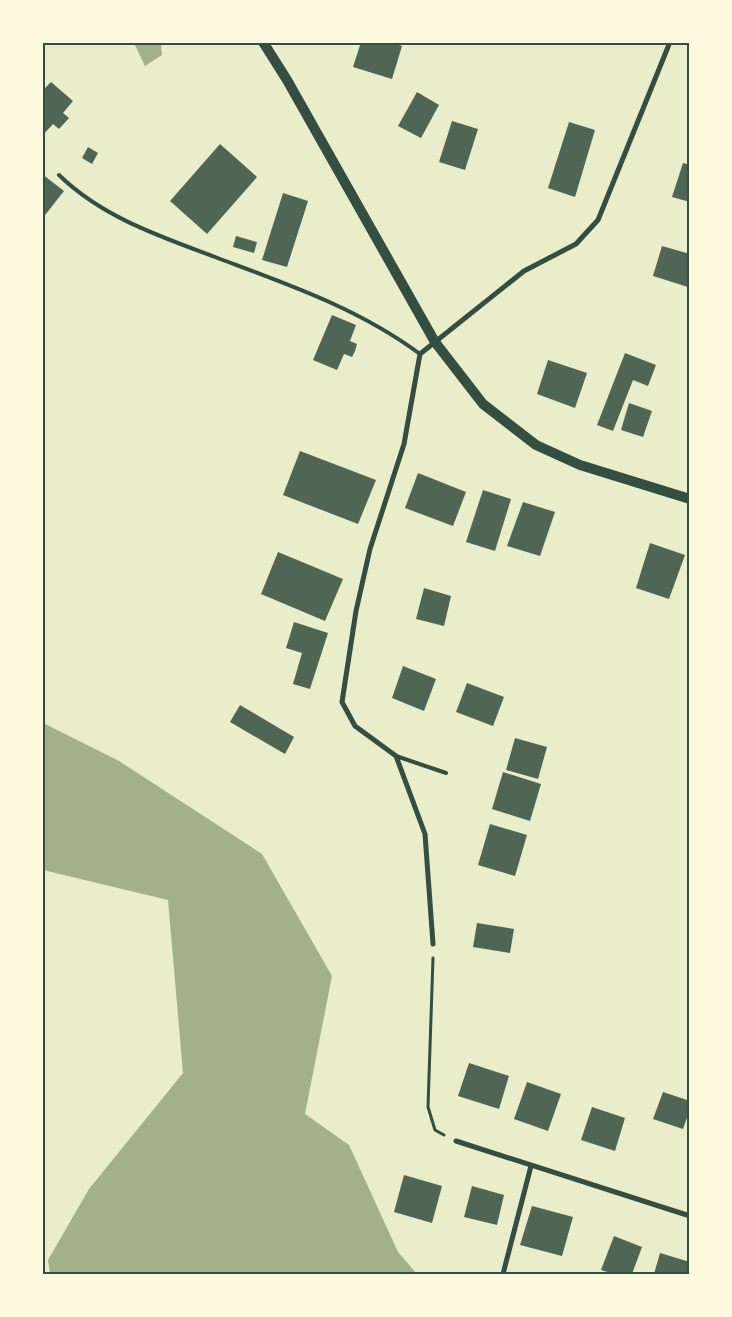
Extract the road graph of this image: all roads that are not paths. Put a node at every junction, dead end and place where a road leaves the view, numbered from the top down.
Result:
1 (263, 42) edge
2 (670, 42) edge
3 (59, 175) dead end
4 (435, 342) junction
5 (420, 354) junction
6 (690, 499) edge
7 (396, 756) junction
8 (446, 773) dead end
9 (433, 944) road end
10 (456, 1141) road end
11 (531, 1166) junction
12 (690, 1216) edge
13 (503, 1274) edge

1 - 4 main road
2 - 4 street
3 - 5 lane
4 - 5 street
4 - 6 main road
5 - 7 street
7 - 8 lane
7 - 9 street
10 - 11 street
11 - 12 street
11 - 13 street

